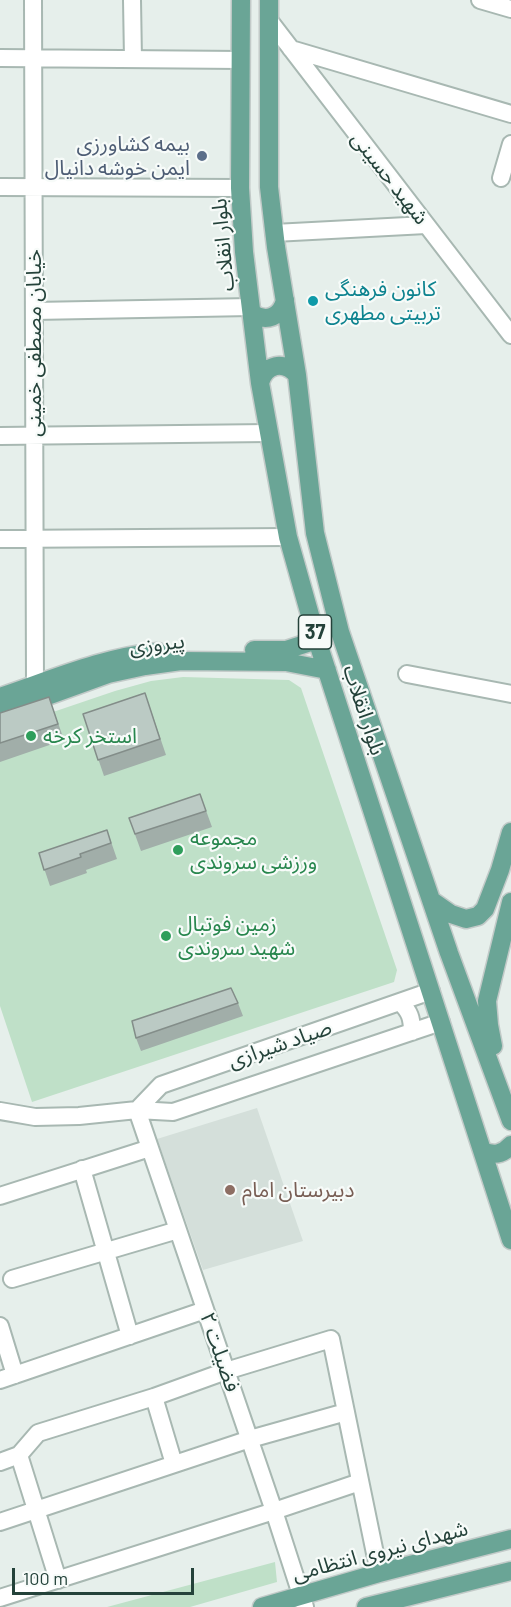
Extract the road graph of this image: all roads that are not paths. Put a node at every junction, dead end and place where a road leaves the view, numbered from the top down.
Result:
1 (33, 0) edge
2 (132, 0) edge
3 (241, 0) edge
4 (269, 0) edge
5 (480, 0) edge
6 (511, 9) edge
7 (269, 21) junction
8 (291, 49) junction
9 (0, 58) edge
10 (33, 58) junction
11 (133, 59) junction
12 (241, 60) junction
13 (511, 114) edge
14 (511, 144) edge
15 (501, 178) dead end
16 (0, 187) edge
17 (33, 187) junction
18 (240, 188) junction
19 (426, 225) junction
20 (274, 233) junction
21 (285, 300) junction
22 (252, 310) junction
23 (34, 311) junction
24 (511, 335) edge
25 (297, 375) junction
26 (260, 384) junction
27 (269, 433) junction
28 (34, 435) junction
29 (0, 436) edge
30 (288, 537) junction
31 (35, 538) junction
32 (0, 539) edge
33 (317, 640) junction
34 (327, 670) junction
35 (407, 674) dead end
36 (35, 685) junction
37 (511, 694) edge
38 (0, 697) edge
39 (0, 712) edge
40 (511, 832) edge
41 (431, 900) junction
42 (511, 902) edge
43 (478, 916) junction
44 (505, 924) junction
45 (431, 991) junction
46 (400, 1002) junction
47 (441, 1022) junction
48 (412, 1032) junction
49 (505, 1101) junction
50 (137, 1110) junction
51 (0, 1111) edge
52 (511, 1121) edge
53 (511, 1145) edge
54 (150, 1148) junction
55 (483, 1151) junction
56 (82, 1169) junction
57 (0, 1196) edge
58 (178, 1230) junction
59 (511, 1240) edge
60 (106, 1251) junction
61 (12, 1280) dead end
62 (206, 1310) junction
63 (0, 1326) edge
64 (130, 1336) junction
65 (226, 1371) junction
66 (7, 1377) edge
67 (154, 1397) junction
68 (346, 1412) junction
69 (249, 1439) junction
70 (19, 1455) junction
71 (0, 1462) edge
72 (174, 1464) junction
73 (360, 1482) junction
74 (37, 1511) junction
75 (274, 1511) junction
76 (0, 1522) edge
77 (511, 1539) edge
78 (511, 1571) edge
79 (379, 1573) junction
80 (58, 1580) junction
81 (0, 1598) edge
82 (303, 1601) edge
83 (262, 1607) edge
84 (366, 1607) edge

1 - 10 street, خیابان مصطفی خمینی
2 - 11 street
3 - 12 main road, بلوار انقلاب / 37
4 - 7 main road, بلوار انقلاب / 37
5 - 6 street
7 - 8 street, شهید حسینی
7 - 20 main road, بلوار انقلاب / 37
8 - 13 street
8 - 19 street, شهید حسینی
9 - 10 street
10 - 11 street
10 - 17 street, خیابان مصطفی خمینی
11 - 12 street
12 - 18 main road, بلوار انقلاب / 37
14 - 15 street
16 - 17 street
17 - 18 street
17 - 23 street, خیابان مصطفی خمینی
18 - 22 main road, بلوار انقلاب / 37
19 - 20 street
19 - 24 street, شهید حسینی
20 - 21 main road, بلوار انقلاب / 37
21 - 22 main road
21 - 25 main road, بلوار انقلاب / 37
22 - 23 street
22 - 26 main road, بلوار انقلاب / 37
23 - 28 street, خیابان مصطفی خمینی
25 - 26 main road
25 - 41 main road, بلوار انقلاب / 37
26 - 27 main road, بلوار انقلاب / 37
27 - 28 street
27 - 30 main road, بلوار انقلاب / 37
28 - 29 street
28 - 31 street, خیابان مصطفی خمینی
30 - 31 street
30 - 33 main road, بلوار انقلاب / 37
31 - 32 street
31 - 36 street, خیابان مصطفی خمینی
33 - 34 main road, بلوار انقلاب / 37
33 - 36 main road, پیروزی
34 - 39 main road, پیروزی
34 - 45 main road, بلوار انقلاب / 37
35 - 37 street
36 - 38 main road, پیروزی
40 - 43 main road
41 - 43 main road
41 - 49 main road, بلوار انقلاب / 37
42 - 44 main road
43 - 44 main road
44 - 49 main road
45 - 46 street, صیاد شیرازی
45 - 47 main road, بلوار انقلاب / 37
46 - 48 street
46 - 50 street, صیاد شیرازی
47 - 48 street, صیاد شیرازی
47 - 55 main road, بلوار انقلاب / 37
48 - 50 street, صیاد شیرازی
49 - 52 main road, بلوار انقلاب / 37
50 - 51 street, صیاد شیرازی
50 - 54 street, فضیلت ۲
53 - 55 main road
54 - 56 street
54 - 58 street, فضیلت ۲
55 - 59 main road, بلوار انقلاب / 37
56 - 57 street
56 - 60 street
58 - 60 street
58 - 62 street, فضیلت ۲
60 - 61 street
60 - 64 street
62 - 64 street
62 - 65 street, فضیلت ۲
63 - 66 street
64 - 66 street
65 - 67 street
65 - 68 street
65 - 69 street, فضیلت ۲
67 - 70 street
67 - 72 street
68 - 69 street
68 - 73 street
69 - 72 street
69 - 75 street, فضیلت ۲
70 - 71 street
70 - 74 street
72 - 74 street
73 - 75 street
73 - 79 street
74 - 76 street
74 - 80 street
75 - 80 street
75 - 82 street, فضیلت ۲
77 - 79 main road, شهدای نیروی انتظامی
78 - 84 main road
79 - 82 main road, شهدای نیروی انتظامی
80 - 81 street
82 - 83 main road, شهدای نیروی انتظامی

